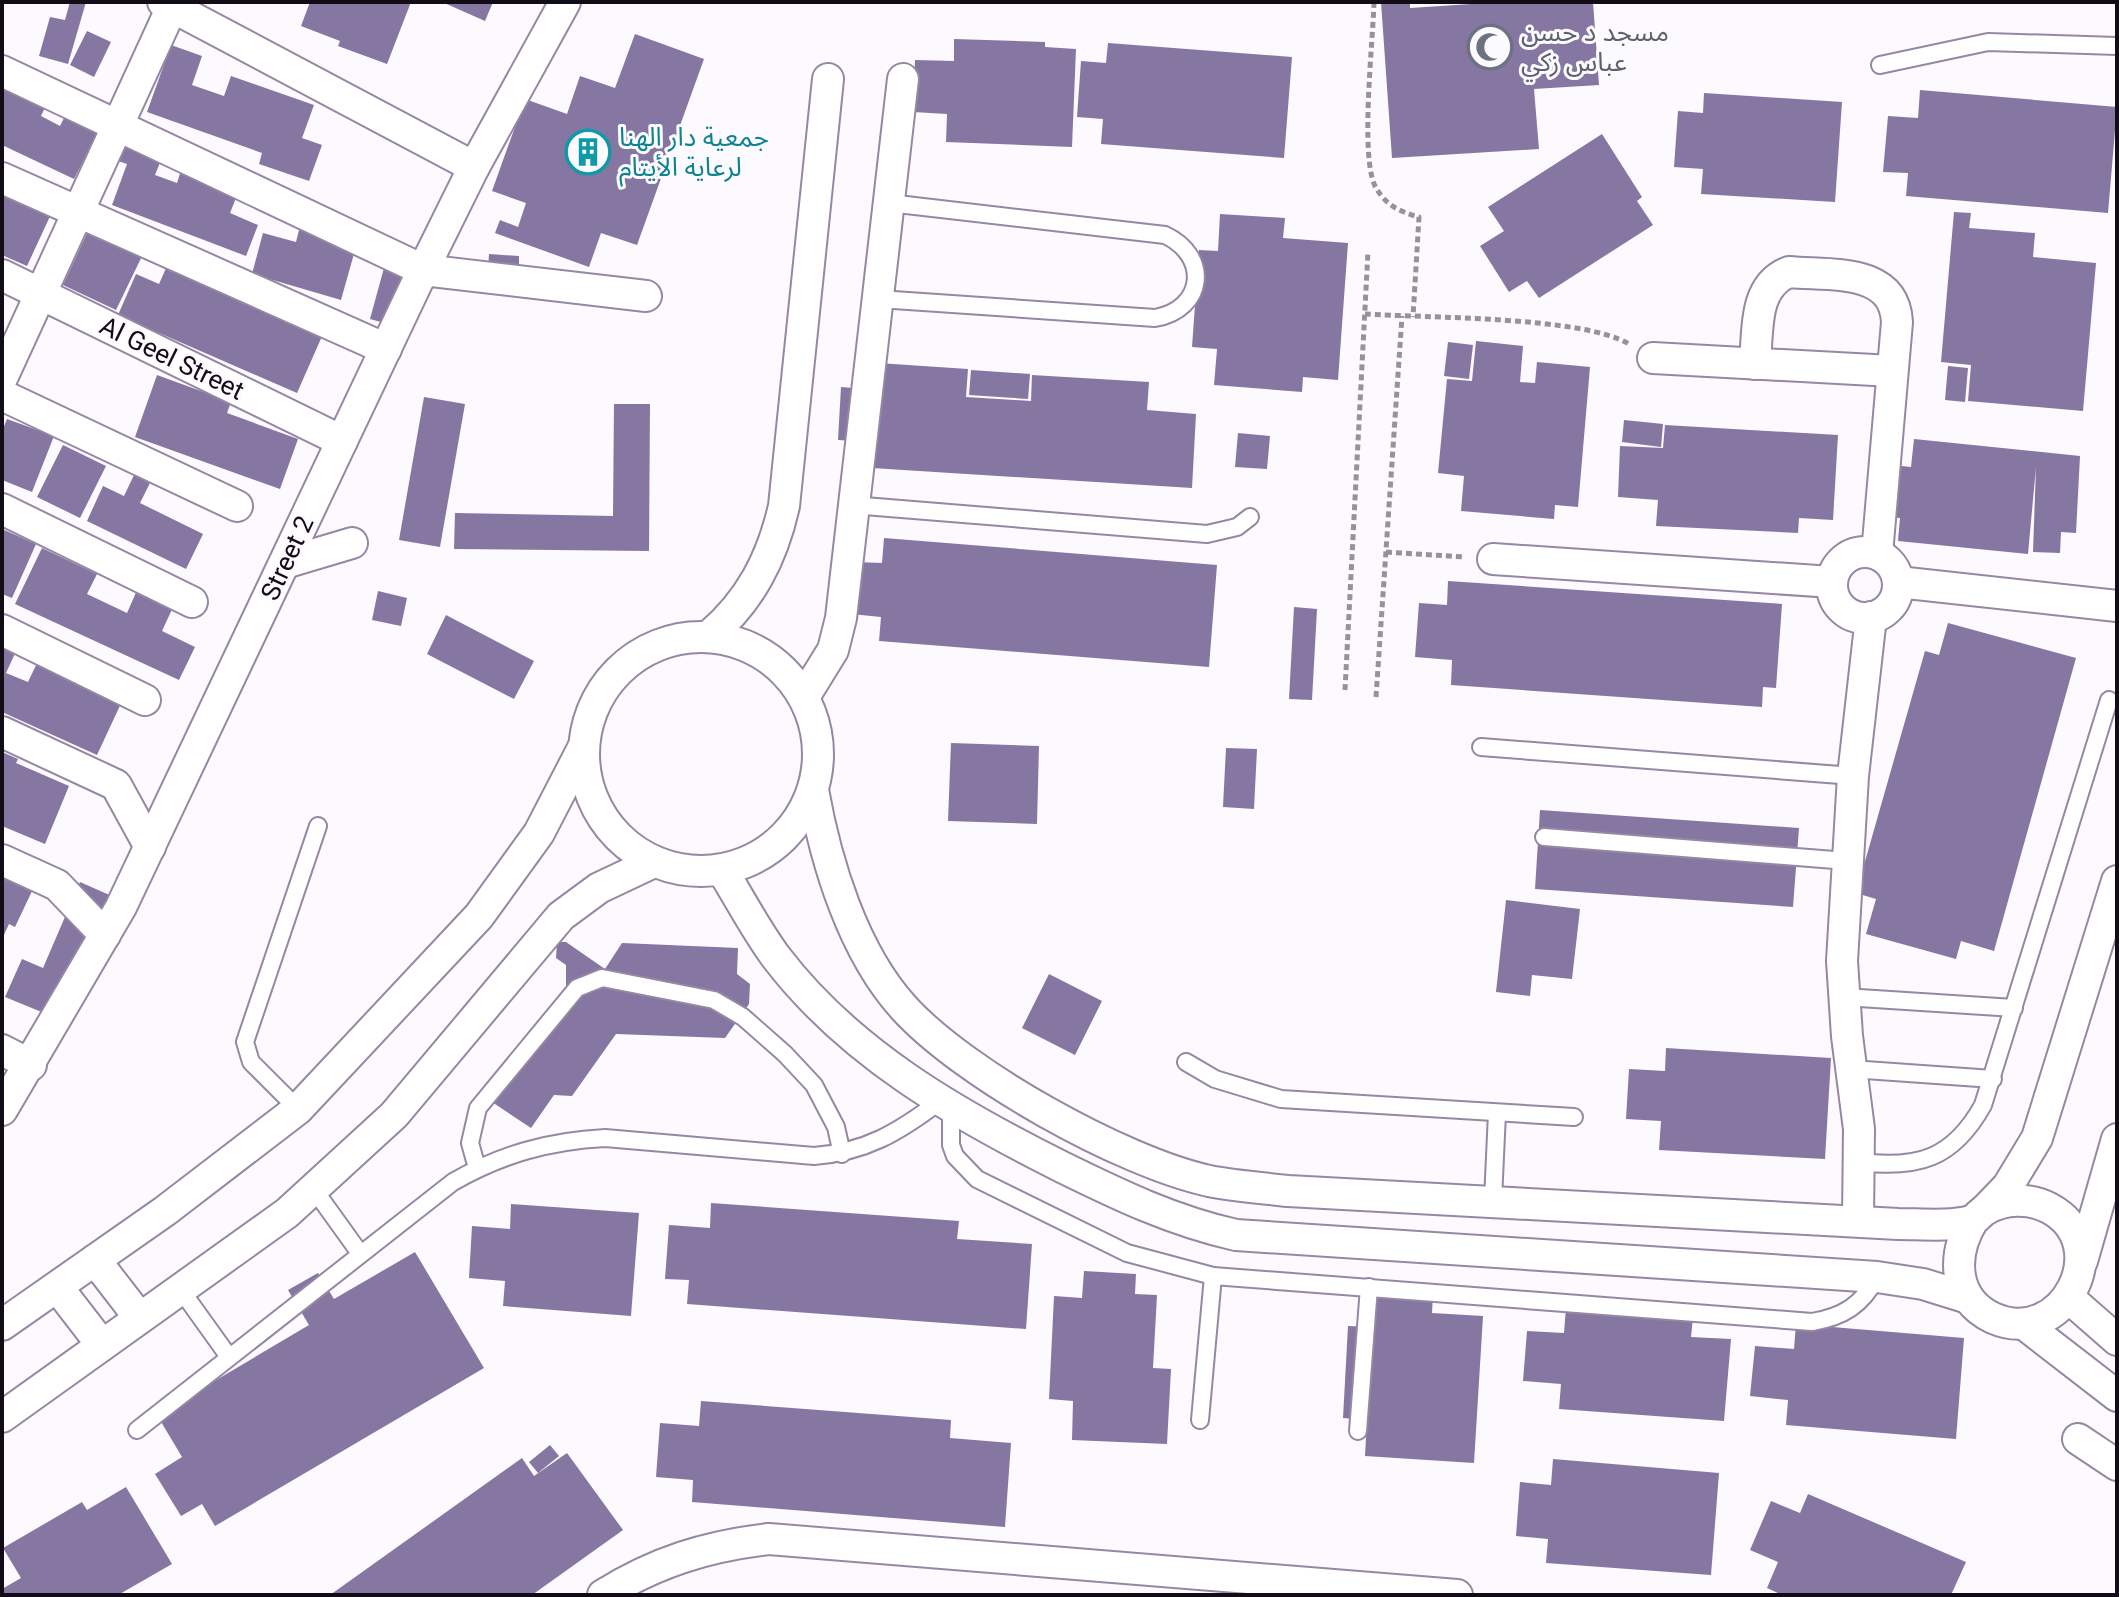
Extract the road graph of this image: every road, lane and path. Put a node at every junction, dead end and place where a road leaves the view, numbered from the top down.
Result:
1 (565, 2) edge
2 (1374, 2) edge
3 (167, 5) edge
4 (2117, 46) edge
5 (1880, 65) dead end
6 (2, 71) edge
7 (828, 79) dead end
8 (903, 79) dead end
9 (118, 125) junction
10 (474, 167) junction
11 (2, 178) edge
12 (889, 203) junction
13 (78, 213) junction
14 (1368, 251) dead end
15 (423, 270) junction
16 (2, 275) edge
17 (41, 294) junction
18 (646, 296) dead end
19 (879, 299) junction
20 (1365, 314) junction
21 (1402, 316) junction
22 (1413, 317) junction
23 (386, 349) junction
24 (1653, 358) joint
25 (1755, 364) junction
26 (1892, 371) junction
27 (2, 378) edge
28 (2, 395) edge
29 (342, 441) junction
30 (852, 505) junction
31 (237, 506) dead end
32 (2, 509) edge
33 (1250, 517) dead end
34 (352, 543) dead end
35 (1386, 552) junction
36 (1877, 554) junction
37 (1493, 559) joint
38 (285, 563) junction
39 (1832, 582) junction
40 (1898, 582) junction
41 (192, 602) dead end
42 (2117, 606) edge
43 (1871, 617) junction
44 (2, 630) edge
45 (709, 636) junction
46 (1345, 690) dead end
47 (804, 697) junction
48 (1376, 697) dead end
49 (145, 700) dead end
50 (2109, 700) dead end
51 (2, 732) edge
52 (1481, 747) dead end
53 (583, 748) junction
54 (1853, 776) junction
55 (813, 790) junction
56 (318, 826) dead end
57 (1544, 837) dead end
58 (150, 847) junction
59 (2, 860) edge
60 (1847, 861) junction
61 (654, 862) junction
62 (722, 870) junction
63 (2117, 881) edge
64 (105, 935) junction
65 (1844, 997) junction
66 (2014, 1008) junction
67 (2, 1050) edge
68 (1186, 1062) dead end
69 (31, 1065) junction
70 (1851, 1069) junction
71 (1993, 1079) junction
72 (946, 1105) junction
73 (298, 1109) junction
74 (2, 1110) edge
75 (1497, 1113) junction
76 (1574, 1117) dead end
77 (2117, 1139) edge
78 (842, 1154) junction
79 (1859, 1162) junction
80 (477, 1168) junction
81 (313, 1188) junction
82 (1288, 1191) junction
83 (1493, 1200) junction
84 (1980, 1215) junction
85 (1858, 1220) junction
86 (1283, 1240) junction
87 (359, 1252) junction
88 (95, 1260) junction
89 (2081, 1267) junction
90 (1213, 1276) junction
91 (1877, 1277) junction
92 (1369, 1287) junction
93 (58, 1288) junction
94 (181, 1290) junction
95 (1968, 1298) junction
96 (2069, 1298) junction
97 (139, 1317) junction
98 (2024, 1324) junction
99 (2, 1325) edge
100 (2117, 1340) edge
101 (102, 1345) junction
102 (229, 1357) junction
103 (2117, 1396) edge
104 (2, 1417) edge
105 (1200, 1420) dead end
106 (137, 1430) dead end
107 (1358, 1431) dead end
108 (2078, 1439) dead end
109 (2117, 1465) edge
110 (603, 1595) edge
111 (1457, 1595) edge

1 - 10 street, Street 2
2 - 22 path
3 - 9 street
3 - 10 street
4 - 5 lane
6 - 9 street
7 - 45 street
8 - 12 street
9 - 13 street
9 - 15 street
10 - 15 street, Street 2
11 - 13 street
12 - 19 street
12 - 19 lane
13 - 17 street
13 - 23 street
14 - 20 path
15 - 18 street
15 - 23 street, Street 2
16 - 17 street, Al Geel Street
17 - 27 street
17 - 29 street, Al Geel Street
19 - 30 street
20 - 21 path
20 - 46 path
21 - 22 path
21 - 35 path
22 - 24 path
23 - 29 street, Street 2
24 - 25 street
25 - 26 street
25 - 26 street
26 - 36 street
28 - 31 street
29 - 38 street, Street 2
30 - 33 lane
30 - 47 street
32 - 41 street
34 - 38 street
35 - 37 path
35 - 48 path
36 - 39 street
36 - 40 street
37 - 39 street
38 - 58 street, Street 2
39 - 43 street
40 - 42 street
40 - 43 street
43 - 54 street
44 - 49 street
45 - 47 street
45 - 53 street
47 - 55 street
50 - 66 lane
51 - 58 street
52 - 54 lane
53 - 61 street
53 - 73 street
54 - 60 street
55 - 62 street
55 - 82 street
56 - 73 lane
57 - 60 lane
58 - 64 street, Street 2
59 - 64 street
60 - 65 street
61 - 62 street
61 - 81 street
62 - 72 street
63 - 84 street
64 - 69 street, Street 2
65 - 66 lane
65 - 70 street
66 - 71 lane
67 - 69 street
68 - 75 lane
69 - 74 street, Street 2
70 - 71 lane
70 - 79 street
71 - 79 lane
72 - 78 lane
72 - 86 street
72 - 90 lane
73 - 88 street
75 - 76 lane
75 - 83 lane
77 - 89 street
78 - 80 lane
78 - 80 lane
79 - 85 street
80 - 87 lane
81 - 87 lane
81 - 94 street
82 - 83 street
82 - 86 street
83 - 85 street
84 - 85 street
84 - 89 street
84 - 95 street
86 - 91 street
87 - 102 lane
88 - 93 street
88 - 97 street
89 - 96 street
90 - 92 lane
90 - 105 lane
91 - 92 lane
91 - 95 street
92 - 107 lane
93 - 99 street
93 - 101 street
94 - 97 street
94 - 102 lane
95 - 98 street
96 - 98 street
96 - 100 street
97 - 101 street
98 - 103 street
101 - 104 street
102 - 106 lane
108 - 109 street
110 - 111 street

